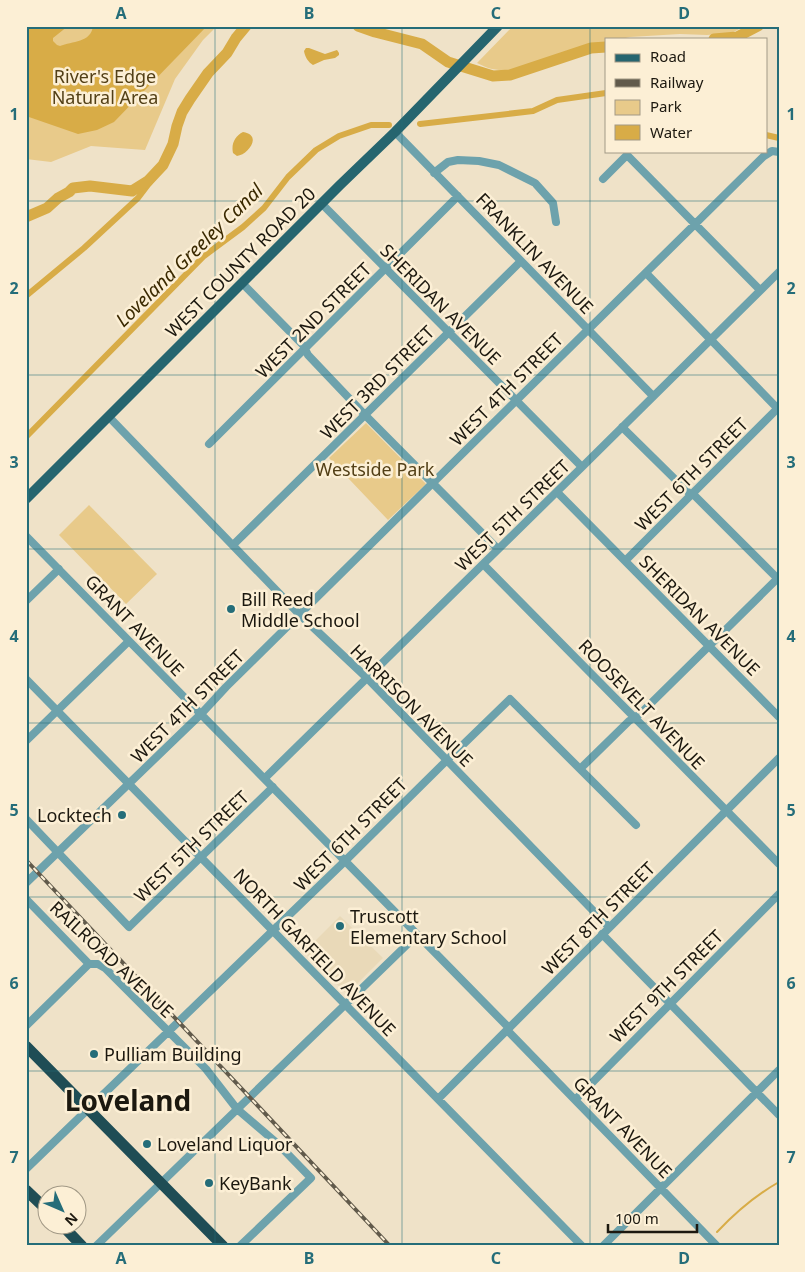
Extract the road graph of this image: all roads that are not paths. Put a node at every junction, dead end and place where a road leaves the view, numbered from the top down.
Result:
1 (498, 26) edge
2 (395, 132) junction
3 (777, 152) edge
4 (434, 173) junction
5 (603, 180) dead end
6 (458, 196) junction
7 (321, 203) junction
8 (556, 222) dead end
9 (695, 224) junction
10 (521, 261) junction
11 (386, 269) junction
12 (779, 272) edge
13 (646, 273) junction
14 (242, 283) junction
15 (760, 290) junction
16 (588, 329) junction
17 (448, 332) junction
18 (711, 340) junction
19 (305, 348) junction
20 (653, 396) junction
21 (516, 400) junction
22 (778, 409) edge
23 (365, 415) junction
24 (109, 417) junction
25 (622, 427) junction
26 (209, 444) dead end
27 (582, 467) junction
28 (432, 483) junction
29 (557, 492) junction
30 (692, 494) junction
31 (26, 499) edge
32 (26, 536) edge
33 (233, 545) junction
34 (498, 550) junction
35 (625, 561) junction
36 (483, 564) junction
37 (59, 569) junction
38 (778, 579) edge
39 (26, 601) edge
40 (300, 615) junction
41 (129, 641) junction
42 (709, 646) junction
43 (367, 678) junction
44 (26, 679) edge
45 (57, 711) junction
46 (201, 714) junction
47 (779, 717) edge
48 (634, 718) junction
49 (26, 741) edge
50 (779, 758) edge
51 (446, 761) junction
52 (580, 769) junction
53 (264, 778) junction
54 (129, 784) junction
55 (273, 787) junction
56 (726, 811) junction
57 (26, 819) edge
58 (636, 825) dead end
59 (59, 852) junction
60 (201, 857) junction
61 (345, 861) junction
62 (779, 864) edge
63 (26, 883) edge
64 (779, 894) edge
65 (26, 899) edge
66 (129, 926) joint
67 (609, 928) junction
68 (273, 930) junction
69 (417, 934) junction
70 (602, 934) junction
71 (89, 964) junction
72 (670, 1003) junction
73 (346, 1004) junction
74 (26, 1026) edge
75 (508, 1029) junction
76 (169, 1032) junction
77 (26, 1046) edge
78 (779, 1070) edge
79 (756, 1092) junction
80 (438, 1098) junction
81 (575, 1100) junction
82 (237, 1109) junction
83 (88, 1110) junction
84 (779, 1115) edge
85 (26, 1169) edge
86 (160, 1183) junction
87 (661, 1188) junction
88 (26, 1190) edge
89 (38, 1201) edge
90 (71, 1234) edge
91 (82, 1246) edge
92 (96, 1246) edge
93 (223, 1246) edge
94 (240, 1246) edge
95 (582, 1246) edge
96 (603, 1246) edge
97 (717, 1246) edge

1 - 2 main road, WEST COUNTY ROAD 20
2 - 4 street, FRANKLIN AVENUE
2 - 7 main road, WEST COUNTY ROAD 20
3 - 9 street, WEST 4TH STREET
4 - 6 street, FRANKLIN AVENUE
4 - 8 street
5 - 9 street
6 - 10 street, FRANKLIN AVENUE
6 - 11 street, WEST 2ND STREET
7 - 11 street, SHERIDAN AVENUE
7 - 14 main road, WEST COUNTY ROAD 20
9 - 13 street, WEST 4TH STREET
9 - 15 street
10 - 16 street, FRANKLIN AVENUE
10 - 17 street, WEST 3RD STREET
11 - 17 street, SHERIDAN AVENUE
11 - 19 street, WEST 2ND STREET
12 - 15 street, WEST 5TH STREET
13 - 16 street, WEST 4TH STREET
13 - 18 street
14 - 19 street
14 - 24 main road, WEST COUNTY ROAD 20
15 - 18 street, WEST 5TH STREET
16 - 20 street, FRANKLIN AVENUE
16 - 21 street, WEST 4TH STREET
17 - 21 street, SHERIDAN AVENUE
17 - 23 street, WEST 3RD STREET
18 - 20 street, WEST 5TH STREET
18 - 22 street
19 - 23 street
19 - 26 street, WEST 2ND STREET
20 - 25 street, WEST 5TH STREET
21 - 27 street, SHERIDAN AVENUE
21 - 28 street, WEST 4TH STREET
22 - 30 street, WEST 6TH STREET
23 - 28 street
23 - 33 street, WEST 3RD STREET
24 - 31 main road, WEST COUNTY ROAD 20
24 - 33 street, HARRISON AVENUE
25 - 27 street, WEST 5TH STREET
25 - 30 street
27 - 29 street, WEST 5TH STREET
28 - 34 street
28 - 40 street, WEST 4TH STREET
29 - 34 street, WEST 5TH STREET
29 - 35 street, SHERIDAN AVENUE
30 - 35 street, WEST 6TH STREET
30 - 38 street
32 - 37 street, GRANT AVENUE
33 - 40 street, HARRISON AVENUE
34 - 36 street, WEST 5TH STREET
35 - 42 street, SHERIDAN AVENUE
36 - 43 street, WEST 5TH STREET
36 - 48 street, ROOSEVELT AVENUE
37 - 39 street
37 - 41 street, GRANT AVENUE
38 - 42 street
40 - 43 street, HARRISON AVENUE
40 - 46 street, WEST 4TH STREET
41 - 45 street
41 - 46 street, GRANT AVENUE
42 - 47 street, SHERIDAN AVENUE
42 - 48 street
43 - 51 street, HARRISON AVENUE
43 - 53 street, WEST 5TH STREET
44 - 45 street, NORTH GARFIELD AVENUE
45 - 49 street
45 - 54 street, NORTH GARFIELD AVENUE
46 - 53 street, GRANT AVENUE
46 - 54 street, WEST 4TH STREET
48 - 52 street
48 - 56 street, ROOSEVELT AVENUE
50 - 56 street, WEST 8TH STREET
51 - 52 street, WEST 6TH STREET
51 - 61 street, WEST 6TH STREET
51 - 67 street, HARRISON AVENUE
52 - 58 street
53 - 55 street, GRANT AVENUE
54 - 59 street, WEST 4TH STREET
54 - 60 street, NORTH GARFIELD AVENUE
55 - 60 street, WEST 5TH STREET
55 - 61 street, GRANT AVENUE
56 - 62 street, ROOSEVELT AVENUE
56 - 67 street, WEST 8TH STREET
57 - 59 street, RAILROAD AVENUE
59 - 63 street, WEST 4TH STREET
59 - 66 street, RAILROAD AVENUE
60 - 66 street, WEST 5TH STREET
60 - 68 street, NORTH GARFIELD AVENUE
61 - 68 street, WEST 6TH STREET
61 - 69 street, GRANT AVENUE
64 - 72 street, WEST 9TH STREET
65 - 71 street, RAILROAD AVENUE
67 - 70 street, WEST 8TH STREET
68 - 73 street, NORTH GARFIELD AVENUE
68 - 76 street, WEST 6TH STREET
69 - 73 street
69 - 75 street, GRANT AVENUE
70 - 72 street
70 - 75 street, WEST 8TH STREET
71 - 74 street
71 - 76 street, RAILROAD AVENUE
72 - 79 street
72 - 81 street, WEST 9TH STREET
73 - 80 street, NORTH GARFIELD AVENUE
73 - 82 street
75 - 80 street, WEST 8TH STREET
75 - 81 street, GRANT AVENUE
76 - 82 street, RAILROAD AVENUE
76 - 83 street, WEST 6TH STREET
77 - 83 highway
78 - 79 street
79 - 84 street
79 - 87 street
80 - 95 street, NORTH GARFIELD AVENUE
81 - 87 street, GRANT AVENUE
82 - 86 street
82 - 94 street, RAILROAD AVENUE
83 - 85 street, WEST 6TH STREET
83 - 86 highway
86 - 92 street
86 - 93 highway
87 - 96 street
87 - 97 street, GRANT AVENUE
88 - 89 highway
90 - 91 highway

